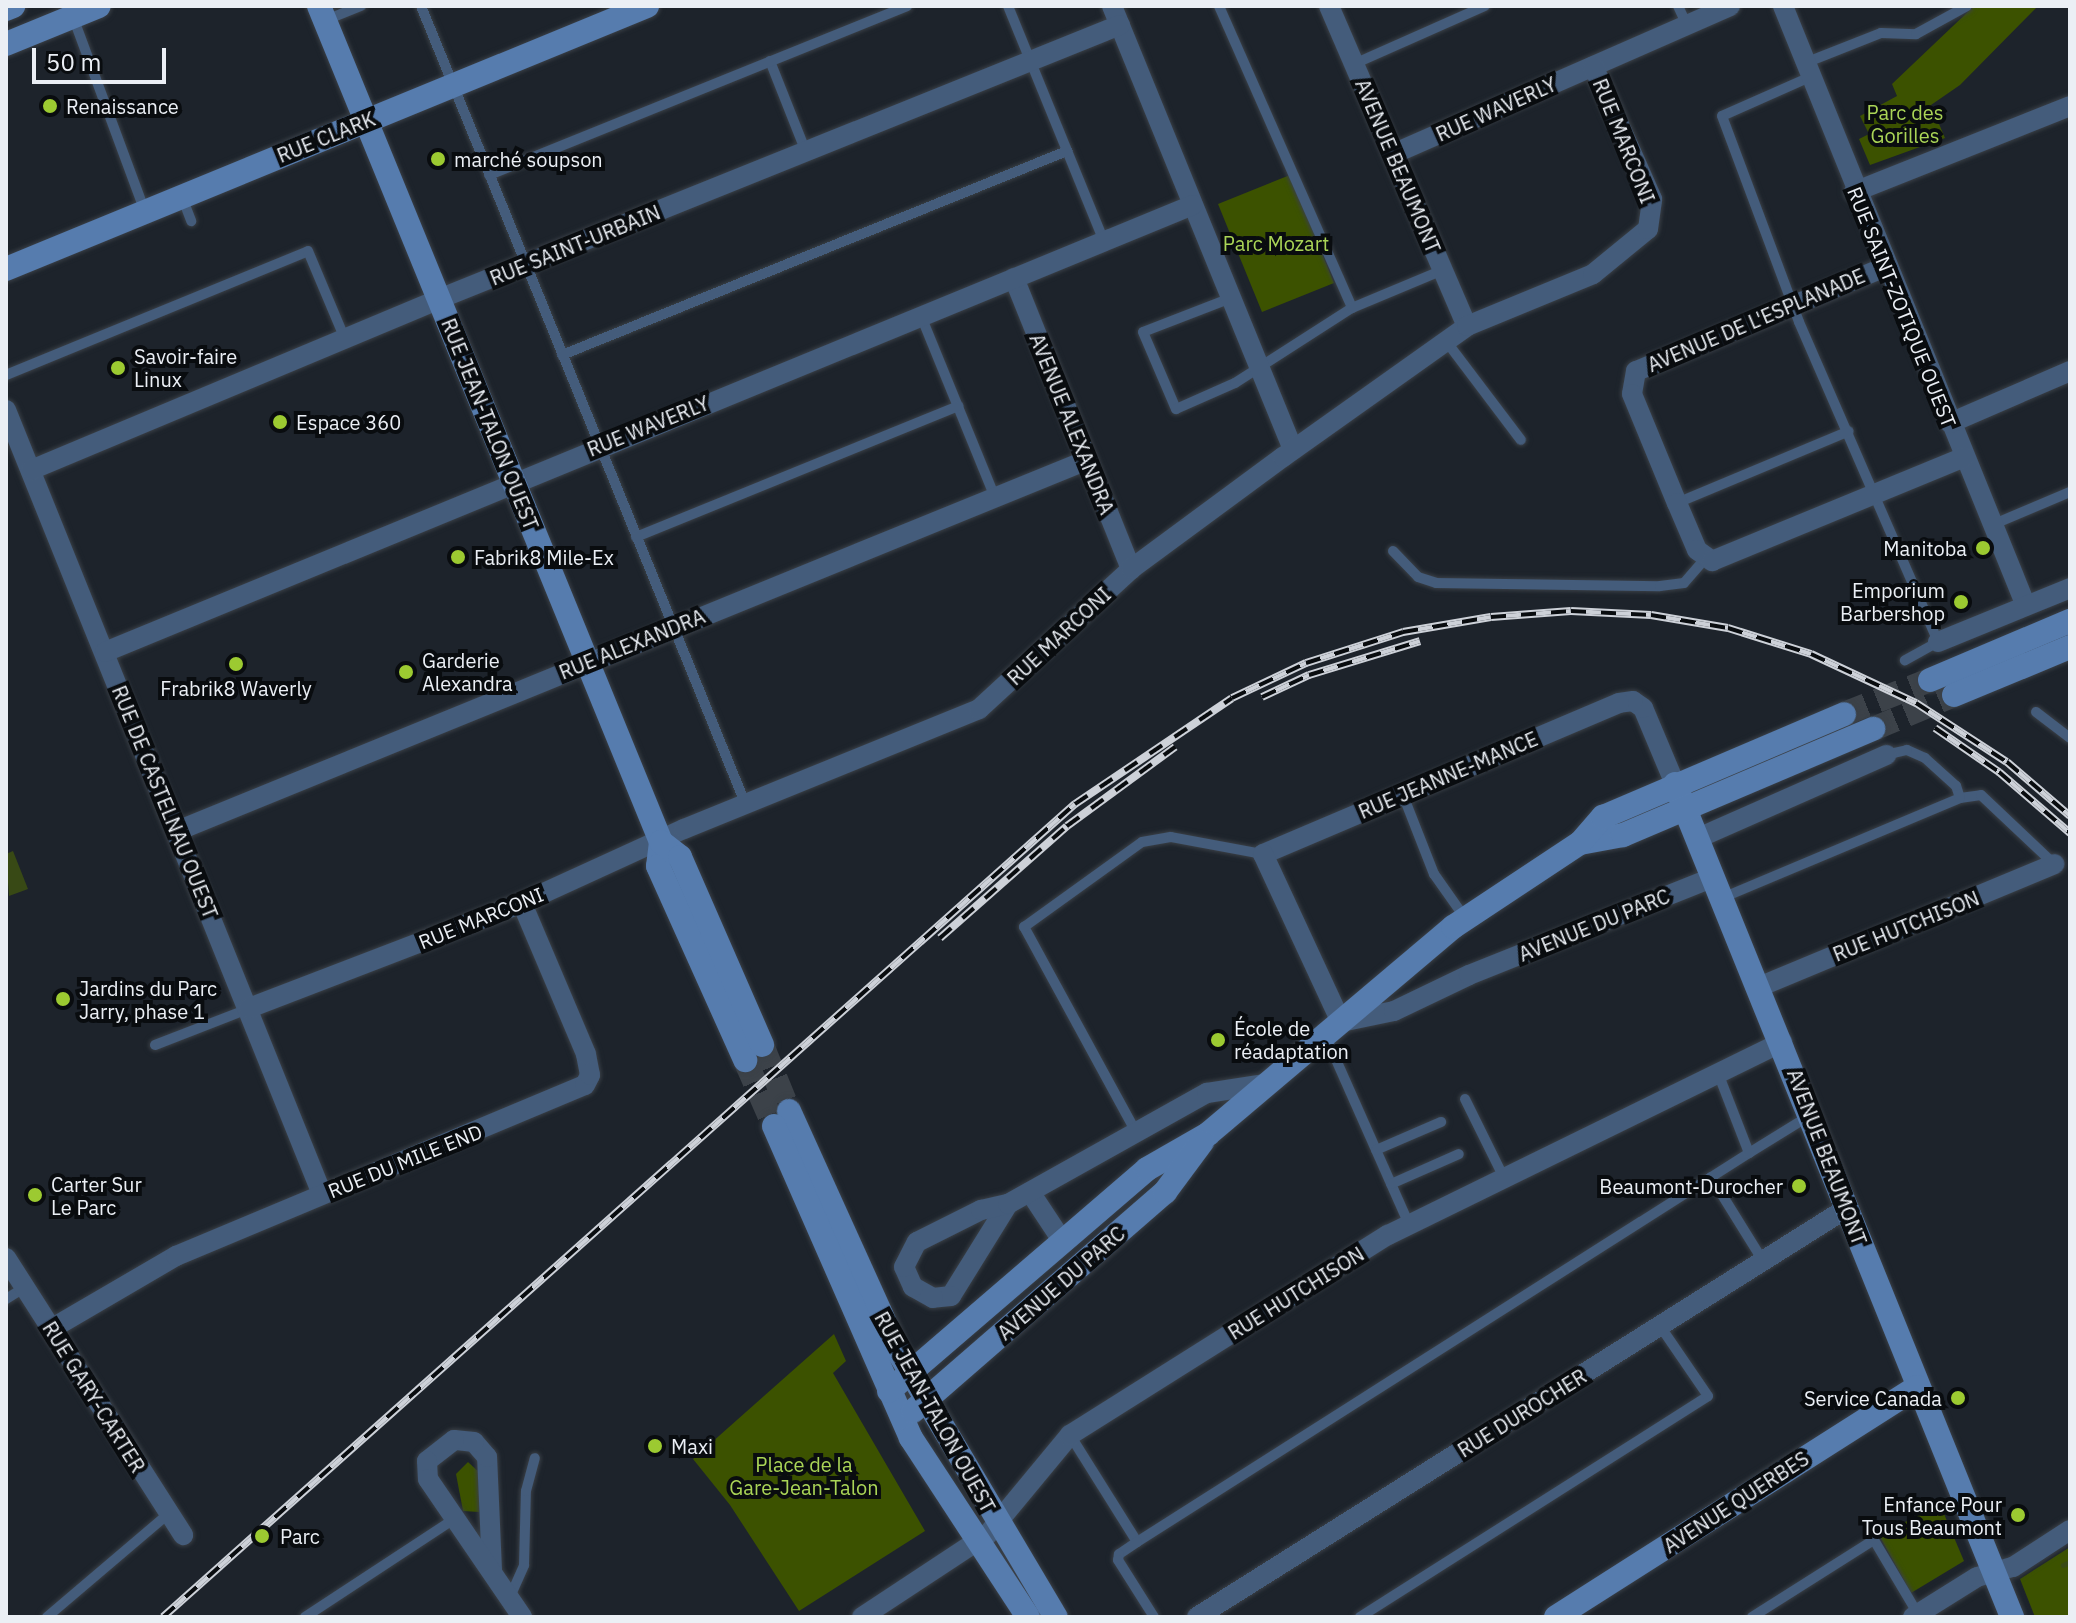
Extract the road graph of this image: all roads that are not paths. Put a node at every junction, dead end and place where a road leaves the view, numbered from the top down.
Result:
1 (13, 6) edge
2 (99, 6) edge
3 (361, 6) edge
4 (421, 6) edge
5 (647, 6) edge
6 (907, 6) edge
7 (1008, 6) edge
8 (1219, 6) edge
9 (1329, 6) edge
10 (1485, 6) edge
11 (1730, 6) edge
12 (1783, 6) edge
13 (1967, 6) edge
14 (6, 9) edge
15 (322, 13) edge
16 (1116, 16) edge
17 (1683, 16) edge
18 (73, 17) junction
19 (6, 44) edge
20 (770, 61) junction
21 (1030, 62) junction
22 (1354, 64) junction
23 (1593, 66) junction
24 (1807, 70) junction
25 (453, 85) junction
26 (2070, 106) edge
27 (366, 120) junction
28 (1067, 151) junction
29 (806, 152) junction
30 (1393, 154) junction
31 (489, 175) junction
32 (1854, 192) junction
33 (182, 197) junction
34 (1193, 205) junction
35 (145, 212) junction
36 (191, 221) dead end
37 (1104, 241) junction
38 (524, 265) junction
39 (1885, 267) junction
40 (6, 269) edge
41 (1443, 270) junction
42 (1014, 278) junction
43 (1231, 298) junction
44 (439, 299) junction
45 (1794, 304) junction
46 (1352, 308) junction
47 (921, 316) junction
48 (1467, 326) junction
49 (345, 339) junction
50 (1446, 341) junction
51 (562, 355) junction
52 (1259, 367) junction
53 (2070, 371) edge
54 (6, 375) edge
55 (958, 406) junction
56 (6, 410) edge
57 (1950, 423) junction
58 (1849, 431) junction
59 (1521, 440) dead end
60 (600, 446) junction
61 (1293, 450) junction
62 (1964, 457) junction
63 (1087, 460) junction
64 (31, 470) junction
65 (514, 481) junction
66 (2070, 492) edge
67 (1874, 495) junction
68 (995, 497) junction
69 (1677, 503) junction
70 (1992, 525) junction
71 (636, 537) junction
72 (1393, 551) dead end
73 (1705, 559) junction
74 (1131, 569) junction
75 (2070, 588) edge
76 (2026, 606) junction
77 (2070, 621) edge
78 (673, 627) junction
79 (1938, 642) junction
80 (2070, 647) edge
81 (105, 652) junction
82 (1905, 660) dead end
83 (588, 664) junction
84 (1930, 680) tunnel mouth
85 (1954, 695) tunnel mouth
86 (1633, 701) joint
87 (2036, 712) dead end
88 (1844, 714) tunnel mouth
89 (1873, 729) tunnel mouth
90 (2070, 738) edge
91 (1886, 755) joint
92 (1675, 784) junction
93 (1403, 795) junction
94 (1960, 798) junction
95 (746, 805) junction
96 (1686, 809) junction
97 (177, 831) junction
98 (1698, 838) junction
99 (661, 842) junction
100 (1580, 843) junction
101 (1263, 854) junction
102 (2054, 864) joint
103 (1718, 888) junction
104 (522, 903) junction
105 (1465, 918) junction
106 (1759, 987) junction
107 (249, 1008) junction
108 (1333, 1029) junction
109 (1782, 1042) junction
110 (155, 1045) dead end
111 (754, 1053) tunnel mouth
112 (1718, 1073) junction
113 (1265, 1084) junction
114 (1465, 1099) dead end
115 (1811, 1115) junction
116 (1441, 1122) dead end
117 (1136, 1132) junction
118 (1208, 1134) junction
119 (1376, 1150) junction
120 (1749, 1153) junction
121 (1459, 1154) dead end
122 (1711, 1177) junction
123 (1504, 1178) junction
124 (1391, 1184) junction
125 (1030, 1192) junction
126 (322, 1194) junction
127 (1008, 1204) junction
128 (1847, 1208) junction
129 (1409, 1224) junction
130 (1063, 1242) junction
131 (6, 1258) edge
132 (1763, 1261) junction
133 (25, 1287) junction
134 (6, 1299) edge
135 (1660, 1326) junction
136 (51, 1329) junction
137 (910, 1373) junction
138 (1917, 1387) junction
139 (889, 1391) junction
140 (926, 1401) junction
141 (902, 1419) junction
142 (1070, 1435) junction
143 (535, 1458) dead end
144 (168, 1514) junction
145 (456, 1518) junction
146 (998, 1524) junction
147 (2070, 1530) edge
148 (183, 1535) dead end
149 (977, 1542) junction
150 (1137, 1542) junction
151 (492, 1570) junction
152 (1995, 1573) junction
153 (510, 1597) junction
154 (1916, 1615) edge
155 (47, 1617) edge
156 (305, 1617) edge
157 (522, 1617) edge
158 (862, 1617) edge
159 (1028, 1617) edge
160 (1056, 1617) edge
161 (1154, 1617) edge
162 (1197, 1617) edge
163 (1360, 1617) edge
164 (1556, 1617) edge
165 (1752, 1617) edge
166 (2012, 1617) edge

1 - 14 main road
2 - 18 main road
3 - 15 lane
4 - 25 lane
5 - 25 main road, RUE CLARK
6 - 20 lane
7 - 21 lane
8 - 46 lane
9 - 22 street, AVENUE BEAUMONT
10 - 22 lane
11 - 17 street, RUE WAVERLY
12 - 24 street, RUE SAINT-ZOTIQUE OUEST
13 - 24 lane
15 - 27 main road, RUE JEAN-TALON OUEST
16 - 21 street, RUE SAINT-URBAIN
16 - 34 street
17 - 23 street, RUE WAVERLY
18 - 19 main road
18 - 35 lane
20 - 29 lane
20 - 31 lane
21 - 28 lane
21 - 29 street, RUE SAINT-URBAIN
22 - 30 street, AVENUE BEAUMONT
23 - 30 street, RUE WAVERLY
23 - 48 street, RUE MARCONI
24 - 32 street, RUE SAINT-ZOTIQUE OUEST
24 - 45 lane
25 - 27 main road, RUE CLARK
25 - 31 lane
26 - 32 street
27 - 33 main road, RUE CLARK
27 - 44 main road, RUE JEAN-TALON OUEST
28 - 37 lane
28 - 51 lane
29 - 38 street, RUE SAINT-URBAIN
30 - 41 street, AVENUE BEAUMONT
31 - 38 lane
32 - 39 street, RUE SAINT-ZOTIQUE OUEST
33 - 35 main road, RUE CLARK
33 - 36 lane
34 - 37 street, RUE WAVERLY
34 - 43 street
35 - 40 main road, RUE CLARK
37 - 42 street, RUE WAVERLY
38 - 44 street, RUE SAINT-URBAIN
38 - 51 lane
39 - 45 street, AVENUE DE L'ESPLANADE
39 - 57 street, RUE SAINT-ZOTIQUE OUEST
41 - 46 lane
41 - 48 street, AVENUE BEAUMONT
42 - 47 street, RUE WAVERLY
42 - 63 street, AVENUE ALEXANDRA
43 - 52 street
43 - 52 lane
44 - 49 street, RUE SAINT-URBAIN
44 - 65 main road, RUE JEAN-TALON OUEST
45 - 58 lane
45 - 69 street, AVENUE DE L'ESPLANADE
46 - 52 lane
47 - 55 lane
47 - 60 street, RUE WAVERLY
48 - 50 street, RUE MARCONI
49 - 54 lane
49 - 64 street, RUE SAINT-URBAIN
50 - 59 lane
50 - 61 street, RUE MARCONI
51 - 60 lane
52 - 61 street
53 - 57 street
55 - 68 lane
55 - 71 lane
56 - 64 street, RUE DE CASTELNAU OUEST
57 - 62 street, RUE SAINT-ZOTIQUE OUEST
58 - 67 lane
58 - 69 lane
60 - 65 street, RUE WAVERLY
60 - 71 lane
61 - 74 street, RUE MARCONI
62 - 67 street
62 - 70 street, RUE SAINT-ZOTIQUE OUEST
63 - 68 street, RUE ALEXANDRA
63 - 74 street, AVENUE ALEXANDRA
64 - 81 street, RUE DE CASTELNAU OUEST
65 - 81 street, RUE WAVERLY
65 - 83 main road, RUE JEAN-TALON OUEST
66 - 70 lane
67 - 73 street
67 - 79 lane
68 - 78 street, RUE ALEXANDRA
69 - 73 street
70 - 76 street, RUE SAINT-ZOTIQUE OUEST
71 - 78 lane
72 - 73 lane
74 - 95 street, RUE MARCONI
75 - 76 street
76 - 79 street
77 - 84 main road
78 - 83 street, RUE ALEXANDRA
78 - 95 lane
79 - 82 lane
80 - 85 main road
81 - 97 street, RUE DE CASTELNAU OUEST
83 - 97 street, RUE ALEXANDRA
83 - 99 main road, RUE JEAN-TALON OUEST
86 - 92 street, AVENUE BEAUMONT
86 - 93 street, RUE JEANNE-MANCE
87 - 90 lane
88 - 92 main road, AVENUE DU PARC
89 - 96 main road, AVENUE DU PARC
91 - 94 lane
91 - 98 street
92 - 96 main road, AVENUE BEAUMONT
92 - 100 main road, AVENUE DU PARC
93 - 101 street, RUE JEANNE-MANCE
93 - 105 lane
94 - 102 lane
94 - 103 lane
95 - 99 street, RUE MARCONI
96 - 98 main road, AVENUE BEAUMONT
96 - 100 main road, AVENUE DU PARC
97 - 107 street, RUE DE CASTELNAU OUEST
98 - 103 main road, AVENUE BEAUMONT
99 - 104 street, RUE MARCONI
99 - 111 main road, RUE JEAN-TALON OUEST
100 - 105 main road, AVENUE DU PARC
101 - 108 street
101 - 117 lane
102 - 106 street, RUE HUTCHISON
103 - 106 main road, AVENUE BEAUMONT
103 - 108 street, AVENUE DU PARC
104 - 107 street, RUE MARCONI
104 - 126 street, RUE DU MILE END
105 - 108 main road, AVENUE DU PARC
106 - 109 main road, AVENUE BEAUMONT
107 - 110 lane
107 - 126 street, RUE DE CASTELNAU OUEST
108 - 113 main road, AVENUE DU PARC
108 - 119 lane
109 - 112 street, RUE HUTCHISON
109 - 115 main road, AVENUE BEAUMONT
112 - 120 lane
112 - 123 street, RUE HUTCHISON
113 - 117 street, AVENUE DU PARC
113 - 118 main road, AVENUE DU PARC
114 - 123 lane
115 - 120 lane
115 - 128 main road, AVENUE BEAUMONT
116 - 119 lane
117 - 125 street, AVENUE DU PARC
118 - 130 main road, AVENUE DU PARC
118 - 140 main road, AVENUE DU PARC
119 - 124 lane
120 - 122 lane
121 - 124 lane
122 - 132 lane
122 - 150 lane
123 - 129 street, RUE HUTCHISON
124 - 129 lane
125 - 127 street, AVENUE DU PARC
125 - 130 street
126 - 136 street, RUE DU MILE END
127 - 127 street, AVENUE DU PARC
128 - 132 street, RUE DUROCHER
128 - 138 main road, AVENUE BEAUMONT
129 - 142 street, RUE HUTCHISON
130 - 137 main road, AVENUE DU PARC
131 - 133 street, RUE GARY-CARTER
132 - 135 street, RUE DUROCHER
133 - 134 lane
133 - 136 street, RUE GARY-CARTER
135 - 162 street, RUE DUROCHER
135 - 163 lane
136 - 144 street, RUE GARY-CARTER
137 - 139 main road, AVENUE DU PARC
137 - 139 main road, RUE JEAN-TALON OUEST
137 - 140 main road, RUE JEAN-TALON OUEST
138 - 152 main road, AVENUE BEAUMONT
138 - 164 main road, AVENUE QUERBES
139 - 141 main road, RUE JEAN-TALON OUEST
140 - 141 main road, AVENUE DU PARC
140 - 146 main road, RUE JEAN-TALON OUEST
141 - 149 main road, RUE JEAN-TALON OUEST
142 - 146 street, RUE HUTCHISON
142 - 150 lane
143 - 153 lane
144 - 148 street, RUE GARY-CARTER
144 - 155 lane
145 - 151 street
145 - 151 street
145 - 156 lane
146 - 149 street, RUE HUTCHISON
146 - 160 main road, RUE JEAN-TALON OUEST
147 - 152 street
149 - 158 street, RUE HUTCHISON
149 - 159 main road, RUE JEAN-TALON OUEST
150 - 161 lane
151 - 153 street
152 - 154 street
152 - 166 main road, AVENUE BEAUMONT
153 - 157 street
154 - 165 lane

